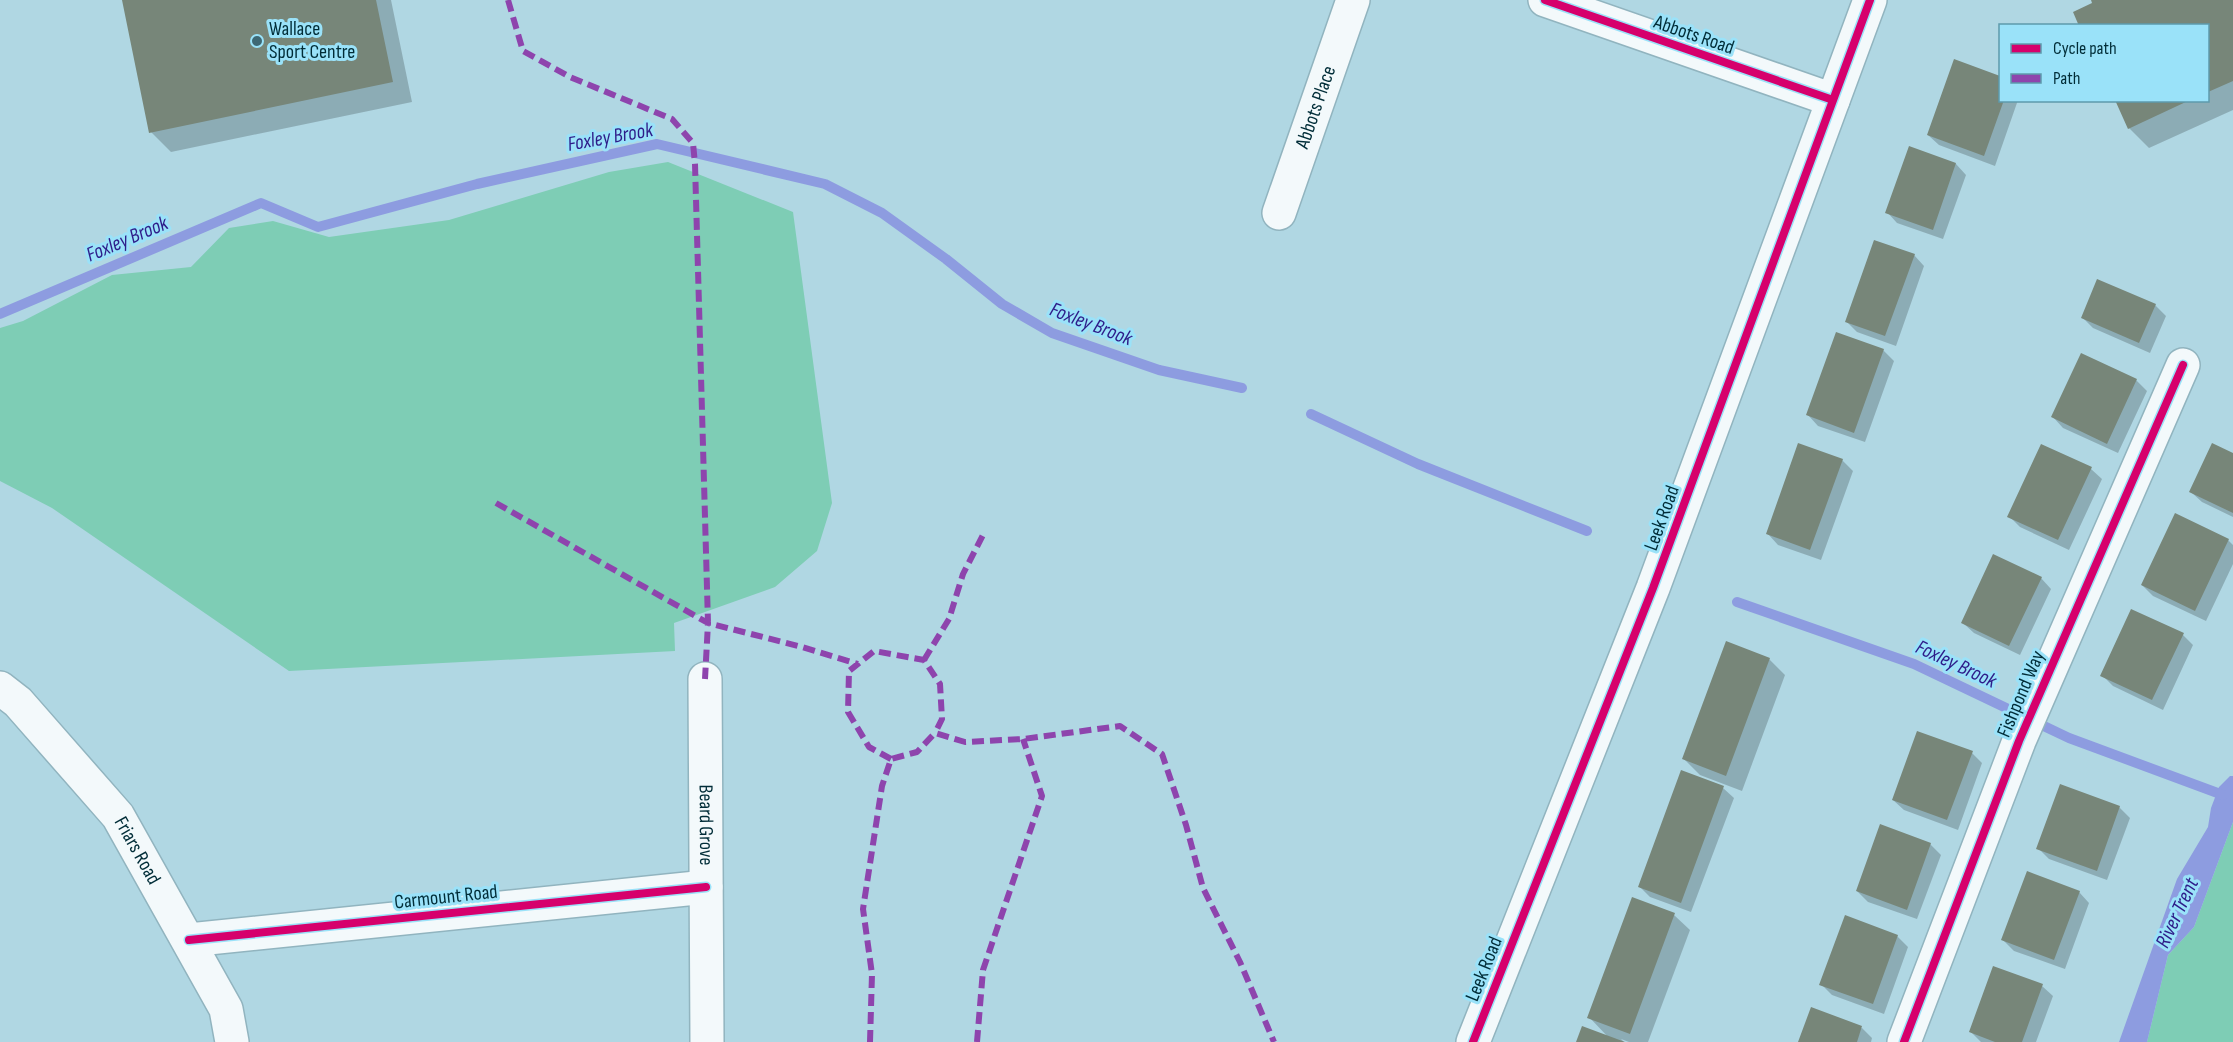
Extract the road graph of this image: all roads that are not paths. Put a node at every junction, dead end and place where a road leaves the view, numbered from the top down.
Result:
1 (1353, 0) edge
2 (1545, 0) edge
3 (1870, 0) edge
4 (1833, 100) junction
5 (1279, 213) dead end
6 (2183, 366) dead end
7 (705, 679) dead end
8 (6, 705) edge
9 (706, 887) junction
10 (189, 940) junction
11 (232, 1042) edge
12 (707, 1042) edge
13 (1473, 1042) edge
14 (1904, 1042) edge

1 - 5 street, Abbots Place
2 - 4 street, Abbots Road
3 - 4 street, Leek Road
4 - 13 street, Leek Road
6 - 14 street, Fishpond Way
7 - 9 street, Beard Grove
8 - 10 street, Friars Road
9 - 10 street, Carmount Road
9 - 12 street, Beard Grove
10 - 11 street, Friars Road

